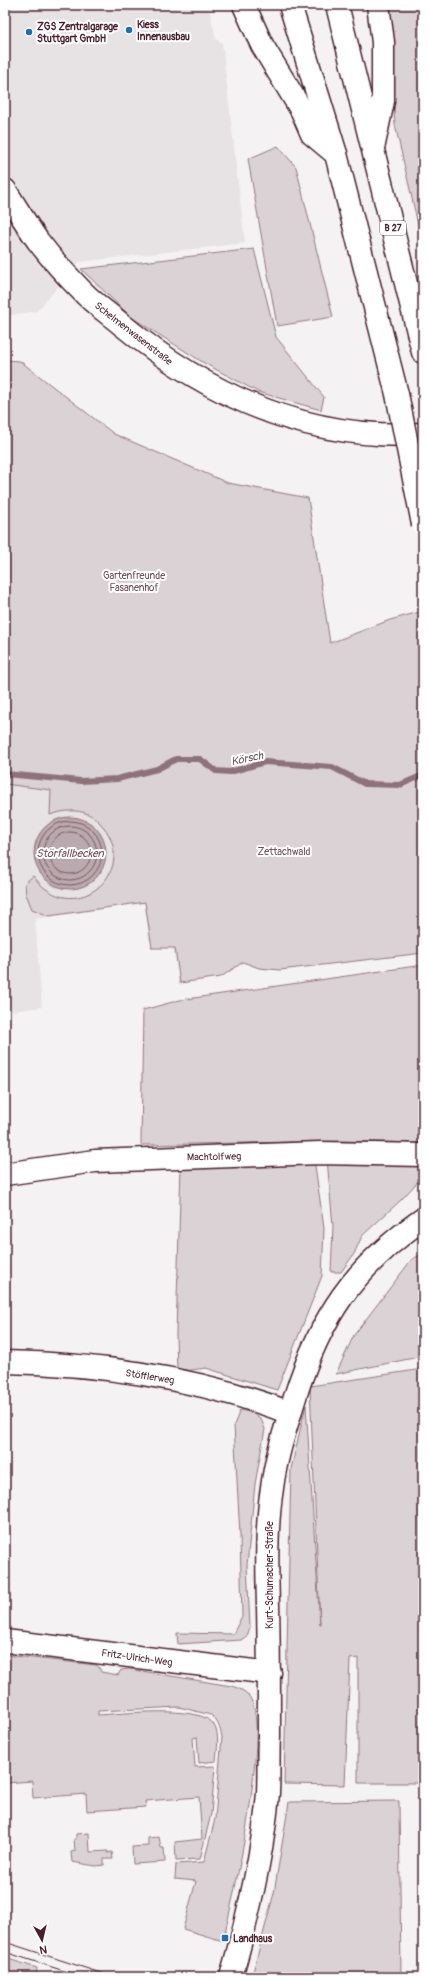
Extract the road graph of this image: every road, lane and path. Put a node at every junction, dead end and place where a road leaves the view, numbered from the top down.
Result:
1 (244, 5) edge
2 (290, 5) edge
3 (337, 5) edge
4 (378, 5) edge
5 (373, 149) junction
6 (336, 154) junction
7 (5, 190) edge
8 (423, 352) edge
9 (423, 434) edge
10 (423, 524) edge
11 (423, 1155) edge
12 (5, 1174) edge
13 (423, 1219) edge
14 (5, 1362) edge
15 (290, 1413) junction
16 (5, 1641) edge
17 (270, 1674) junction
18 (231, 1977) edge

1 - 6 main road
2 - 6 main road
3 - 5 main road, B 27
4 - 5 main road
5 - 8 main road, B 27
6 - 10 main road, bridge
7 - 9 main road, Schelmenwasenstraße
11 - 12 main road, Machtolfweg
13 - 15 main road, Kurt-Schumacher-Straße
14 - 15 main road, Stöfflerweg
15 - 17 main road, Kurt-Schumacher-Straße
16 - 17 main road, Fritz-Ulrich-Weg
17 - 18 main road, Kurt-Schumacher-Straße

